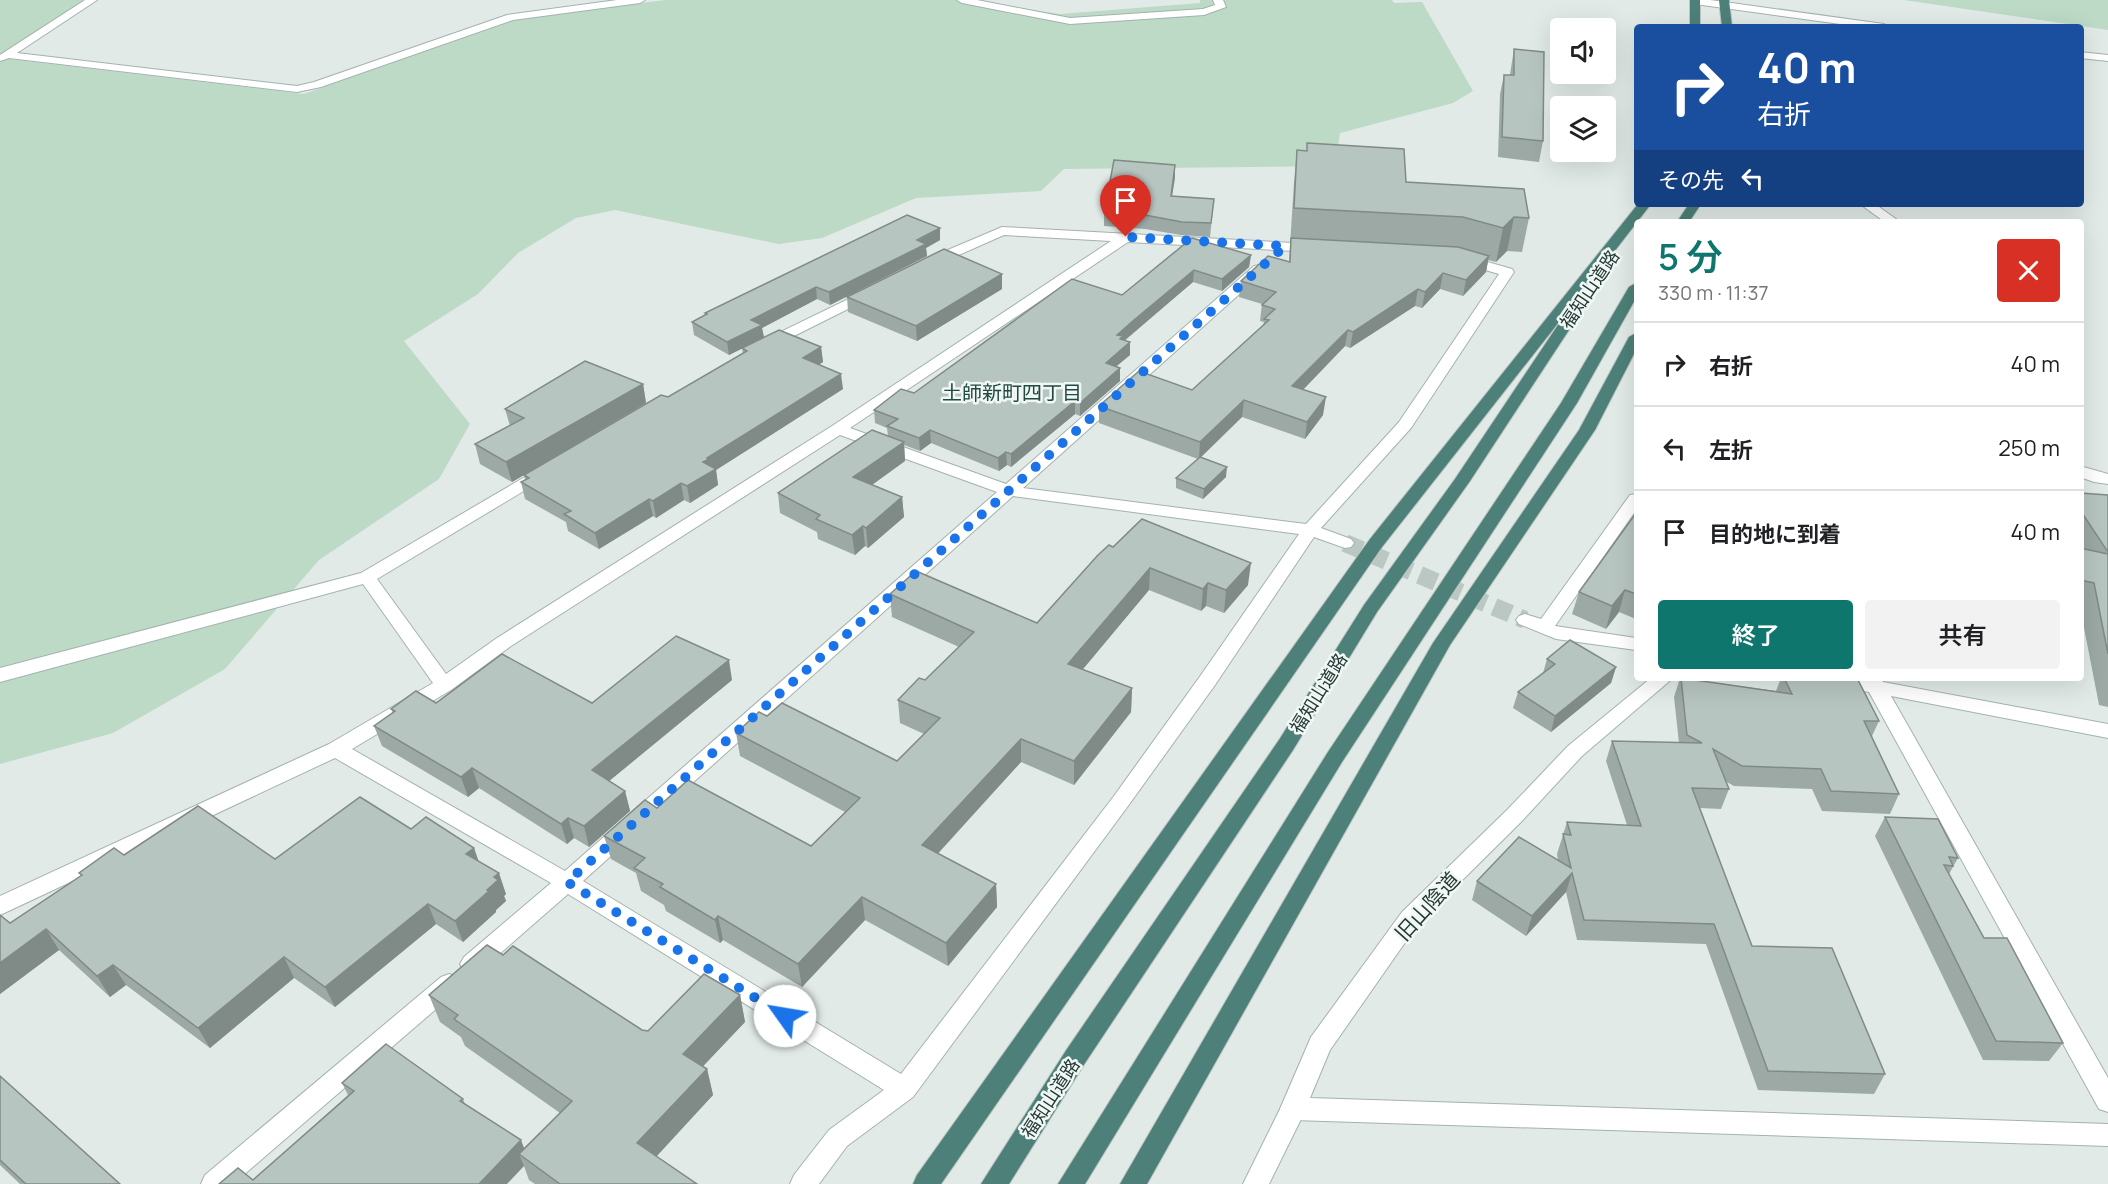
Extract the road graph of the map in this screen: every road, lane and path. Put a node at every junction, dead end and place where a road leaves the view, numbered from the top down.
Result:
1 (92, 0) edge
2 (640, 0) edge
3 (962, 0) edge
4 (1218, 0) edge
5 (1695, 0) edge
6 (1724, 2) edge
7 (1695, 24) edge
8 (1727, 24) edge
9 (1865, 24) edge
10 (2084, 55) edge
11 (4, 57) edge
12 (2108, 58) edge
13 (1644, 207) edge
14 (1871, 207) edge
15 (1634, 219) edge
16 (1634, 219) edge
17 (1889, 219) edge
18 (1634, 222) edge
19 (1126, 237) junction
20 (1285, 246) junction
21 (1331, 249) edge
22 (1445, 256) edge
23 (918, 268) edge
24 (887, 284) edge
25 (1634, 290) edge
26 (1634, 341) edge
27 (752, 351) edge
28 (838, 429) junction
29 (559, 464) edge
30 (2084, 473) edge
31 (2106, 482) edge
32 (2084, 485) edge
33 (1010, 491) junction
34 (1634, 502) edge
35 (1310, 530) junction
36 (1345, 543) tunnel mouth
37 (367, 578) junction
38 (1525, 621) tunnel mouth
39 (1544, 628) junction
40 (1634, 644) edge
41 (0, 675) edge
42 (1659, 681) edge
43 (1874, 682) edge
44 (444, 685) junction
45 (2108, 731) edge
46 (336, 749) junction
47 (567, 882) junction
48 (0, 906) edge
49 (904, 1089) junction
50 (2108, 1101) edge
51 (1293, 1109) junction
52 (2108, 1135) edge
53 (214, 1184) edge
54 (803, 1184) edge
55 (926, 1184) edge
56 (994, 1184) edge
57 (1071, 1184) edge
58 (1133, 1184) edge
59 (1256, 1184) edge

1 - 11 street
2 - 11 street
3 - 4 street
5 - 6 street
5 - 7 highway
6 - 8 highway
6 - 9 street
10 - 12 street
13 - 16 highway
14 - 17 street
15 - 55 highway
18 - 56 highway, 福知山道路
19 - 20 street
19 - 23 street
19 - 28 street
20 - 21 street
20 - 33 street
22 - 35 street
24 - 27 street
25 - 57 highway
26 - 58 highway
28 - 33 street
28 - 44 street
29 - 37 street
30 - 31 street
31 - 32 street
33 - 35 street
33 - 47 street
34 - 39 street
35 - 36 street
35 - 49 street
37 - 41 street
37 - 44 street
38 - 39 street
39 - 40 street
42 - 51 street, 旧山陰道
43 - 45 street
43 - 50 street
44 - 46 street
46 - 47 street
46 - 48 street
47 - 49 street
47 - 53 street
49 - 54 street
51 - 52 street
51 - 59 street, 旧山陰道

